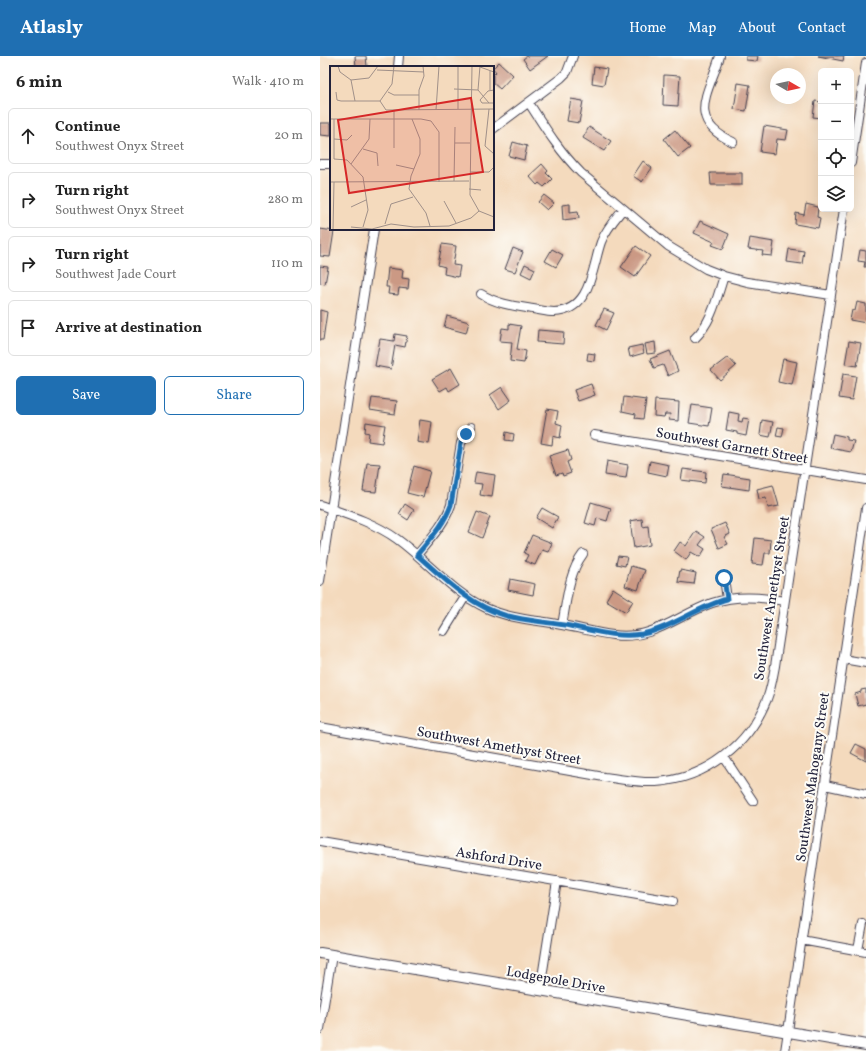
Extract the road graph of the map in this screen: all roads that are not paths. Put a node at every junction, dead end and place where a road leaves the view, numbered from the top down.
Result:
1 (399, 56) edge
2 (573, 56) edge
3 (720, 56) edge
4 (866, 63) edge
5 (398, 66) edge
6 (529, 104) junction
7 (494, 128) edge
8 (733, 142) dead end
9 (854, 143) edge
10 (623, 209) junction
11 (844, 212) edge
12 (374, 230) edge
13 (724, 276) junction
14 (481, 294) dead end
15 (831, 295) junction
16 (695, 338) dead end
17 (471, 427) dead end
18 (594, 435) dead end
19 (804, 470) junction
20 (866, 480) edge
21 (320, 505) edge
22 (866, 508) edge
23 (331, 509) junction
24 (583, 554) dead end
25 (417, 555) junction
26 (724, 578) dead end
27 (320, 581) edge
28 (465, 597) junction
29 (727, 599) junction
30 (784, 601) junction
31 (562, 625) junction
32 (444, 631) dead end
33 (843, 659) junction
34 (866, 663) edge
35 (320, 727) edge
36 (724, 757) junction
37 (824, 785) junction
38 (866, 794) edge
39 (753, 801) dead end
40 (320, 841) edge
41 (557, 881) junction
42 (673, 901) dead end
43 (863, 924) dead end
44 (801, 940) junction
45 (862, 951) edge
46 (320, 953) edge
47 (332, 955) junction
48 (540, 990) junction
49 (320, 1029) edge
50 (787, 1033) junction
51 (866, 1045) edge
52 (785, 1051) edge

1 - 5 street
2 - 6 street
3 - 8 street
4 - 9 street
6 - 7 street
6 - 10 street
10 - 13 street
10 - 14 street
11 - 15 street, Southwest Amethyst Street
12 - 23 street
13 - 15 street
13 - 16 street
15 - 19 street, Southwest Amethyst Street
17 - 25 street
18 - 19 street, Southwest Garnett Street
19 - 20 street, Southwest Garnett Street
19 - 30 street, Southwest Amethyst Street
21 - 23 street
22 - 33 street, Southwest Mahogany Street
23 - 25 street
23 - 27 street
24 - 31 street
25 - 28 street
26 - 29 street
28 - 31 street
28 - 32 street
29 - 30 street
29 - 31 street
30 - 36 street, Southwest Amethyst Street
33 - 34 street
33 - 37 street, Southwest Mahogany Street
35 - 36 street, Southwest Amethyst Street
36 - 39 street
37 - 38 street
37 - 44 street, Southwest Mahogany Street
40 - 41 street, Ashford Drive
41 - 42 street, Ashford Drive
41 - 48 street
43 - 45 street
44 - 45 street
44 - 50 street, Southwest Mahogany Street
46 - 47 street, Lodgepole Drive
47 - 48 street, Lodgepole Drive
47 - 49 street
48 - 50 street, Lodgepole Drive
50 - 51 street, Lodgepole Drive
50 - 52 street, Southwest Mahogany Street

